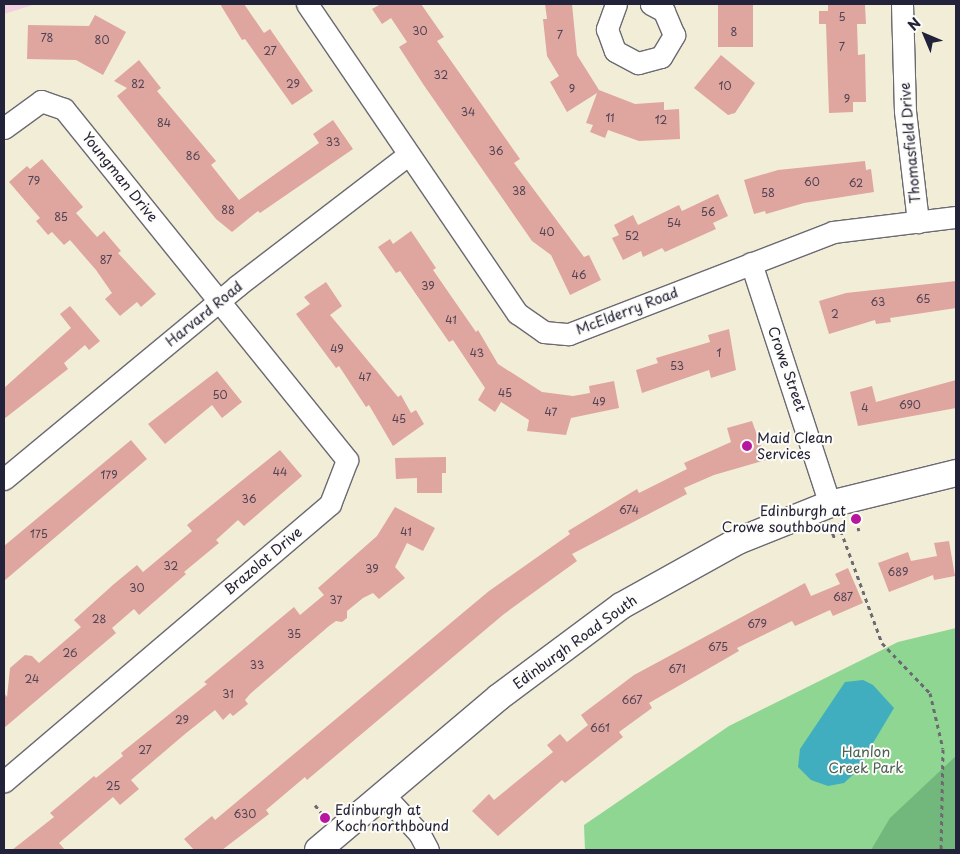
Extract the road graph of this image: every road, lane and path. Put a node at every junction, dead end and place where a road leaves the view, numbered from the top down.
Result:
1 (307, 4) edge
2 (616, 4) edge
3 (651, 4) edge
4 (902, 4) edge
5 (4, 128) edge
6 (408, 155) junction
7 (956, 217) edge
8 (918, 222) junction
9 (751, 262) junction
10 (220, 300) junction
11 (956, 472) edge
12 (4, 479) edge
13 (830, 515) junction
14 (856, 518) dead end
15 (859, 531) dead end
16 (835, 540) dead end
17 (4, 781) edge
18 (384, 794) junction
19 (315, 805) dead end
20 (325, 818) dead end
21 (318, 850) edge
22 (428, 850) edge
23 (942, 850) edge

1 - 6 street, McElderry Road
2 - 3 street
4 - 8 street, Thomasfield Drive
5 - 10 street, Youngman Drive
6 - 9 street, McElderry Road
6 - 10 street, Harvard Road
7 - 8 street, McElderry Road
8 - 9 street, McElderry Road
9 - 13 street, Crowe Street
10 - 12 street, Harvard Road
10 - 17 street, Brazolot Drive
11 - 13 main road, Edinburgh Road South
13 - 16 path
13 - 18 main road, Edinburgh Road South
13 - 23 path
14 - 15 path
18 - 21 main road, Edinburgh Road South
18 - 22 street
19 - 20 path

